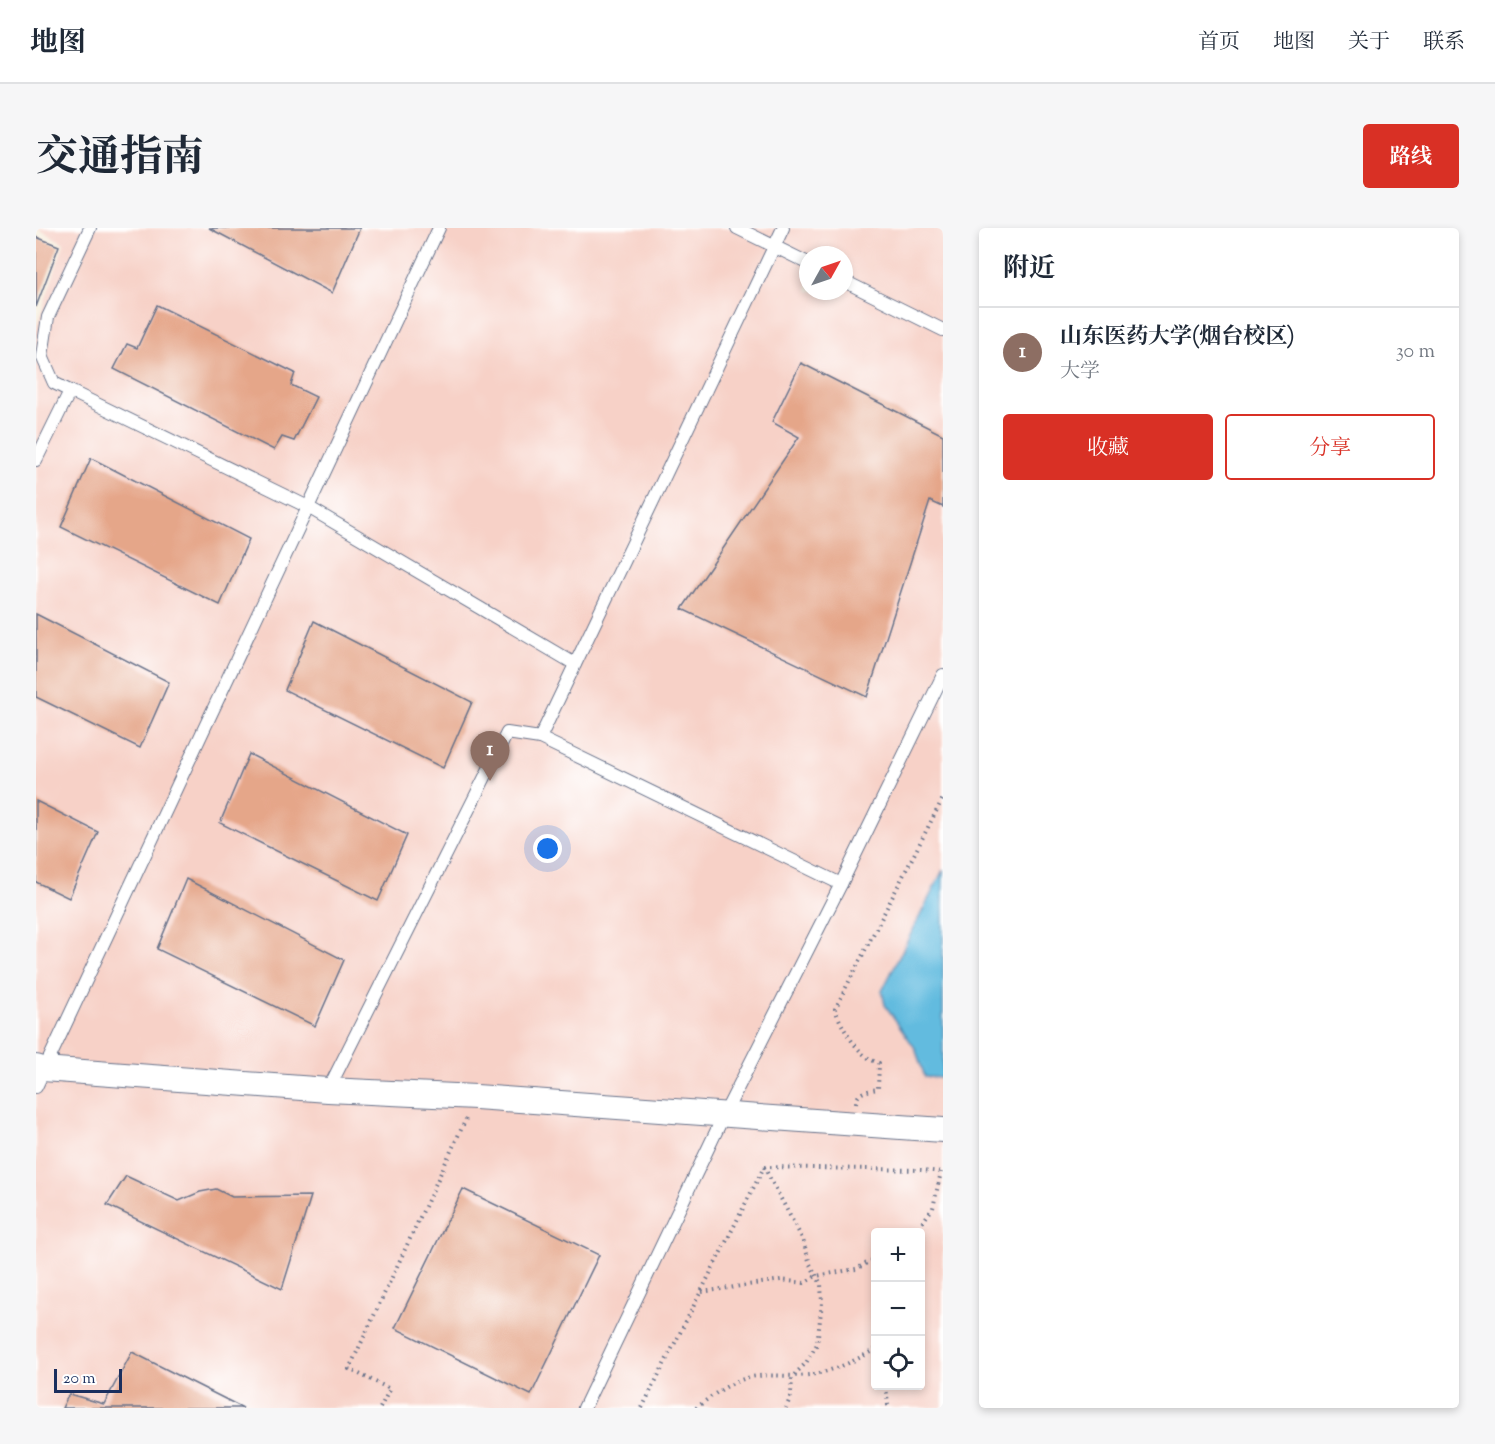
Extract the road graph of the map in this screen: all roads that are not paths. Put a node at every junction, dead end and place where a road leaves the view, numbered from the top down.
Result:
1 (90, 228) edge
2 (439, 228) edge
3 (737, 228) edge
4 (783, 228) edge
5 (774, 246) junction
6 (799, 258) edge
7 (853, 285) edge
8 (943, 330) edge
9 (70, 391) junction
10 (36, 460) edge
11 (308, 507) junction
12 (575, 664) junction
13 (943, 675) edge
14 (540, 738) junction
15 (842, 884) junction
16 (38, 1074) edge
17 (328, 1090) junction
18 (724, 1115) junction
19 (943, 1130) edge
20 (584, 1408) edge

1 - 9 lane
2 - 11 lane
3 - 5 lane
4 - 5 lane
5 - 6 lane
5 - 12 lane
7 - 8 lane
9 - 10 lane
9 - 11 lane
11 - 12 lane
11 - 16 lane
12 - 14 lane
13 - 15 lane
14 - 15 lane
14 - 17 lane
15 - 18 lane
16 - 17 street
17 - 18 street
18 - 19 street
18 - 20 lane

